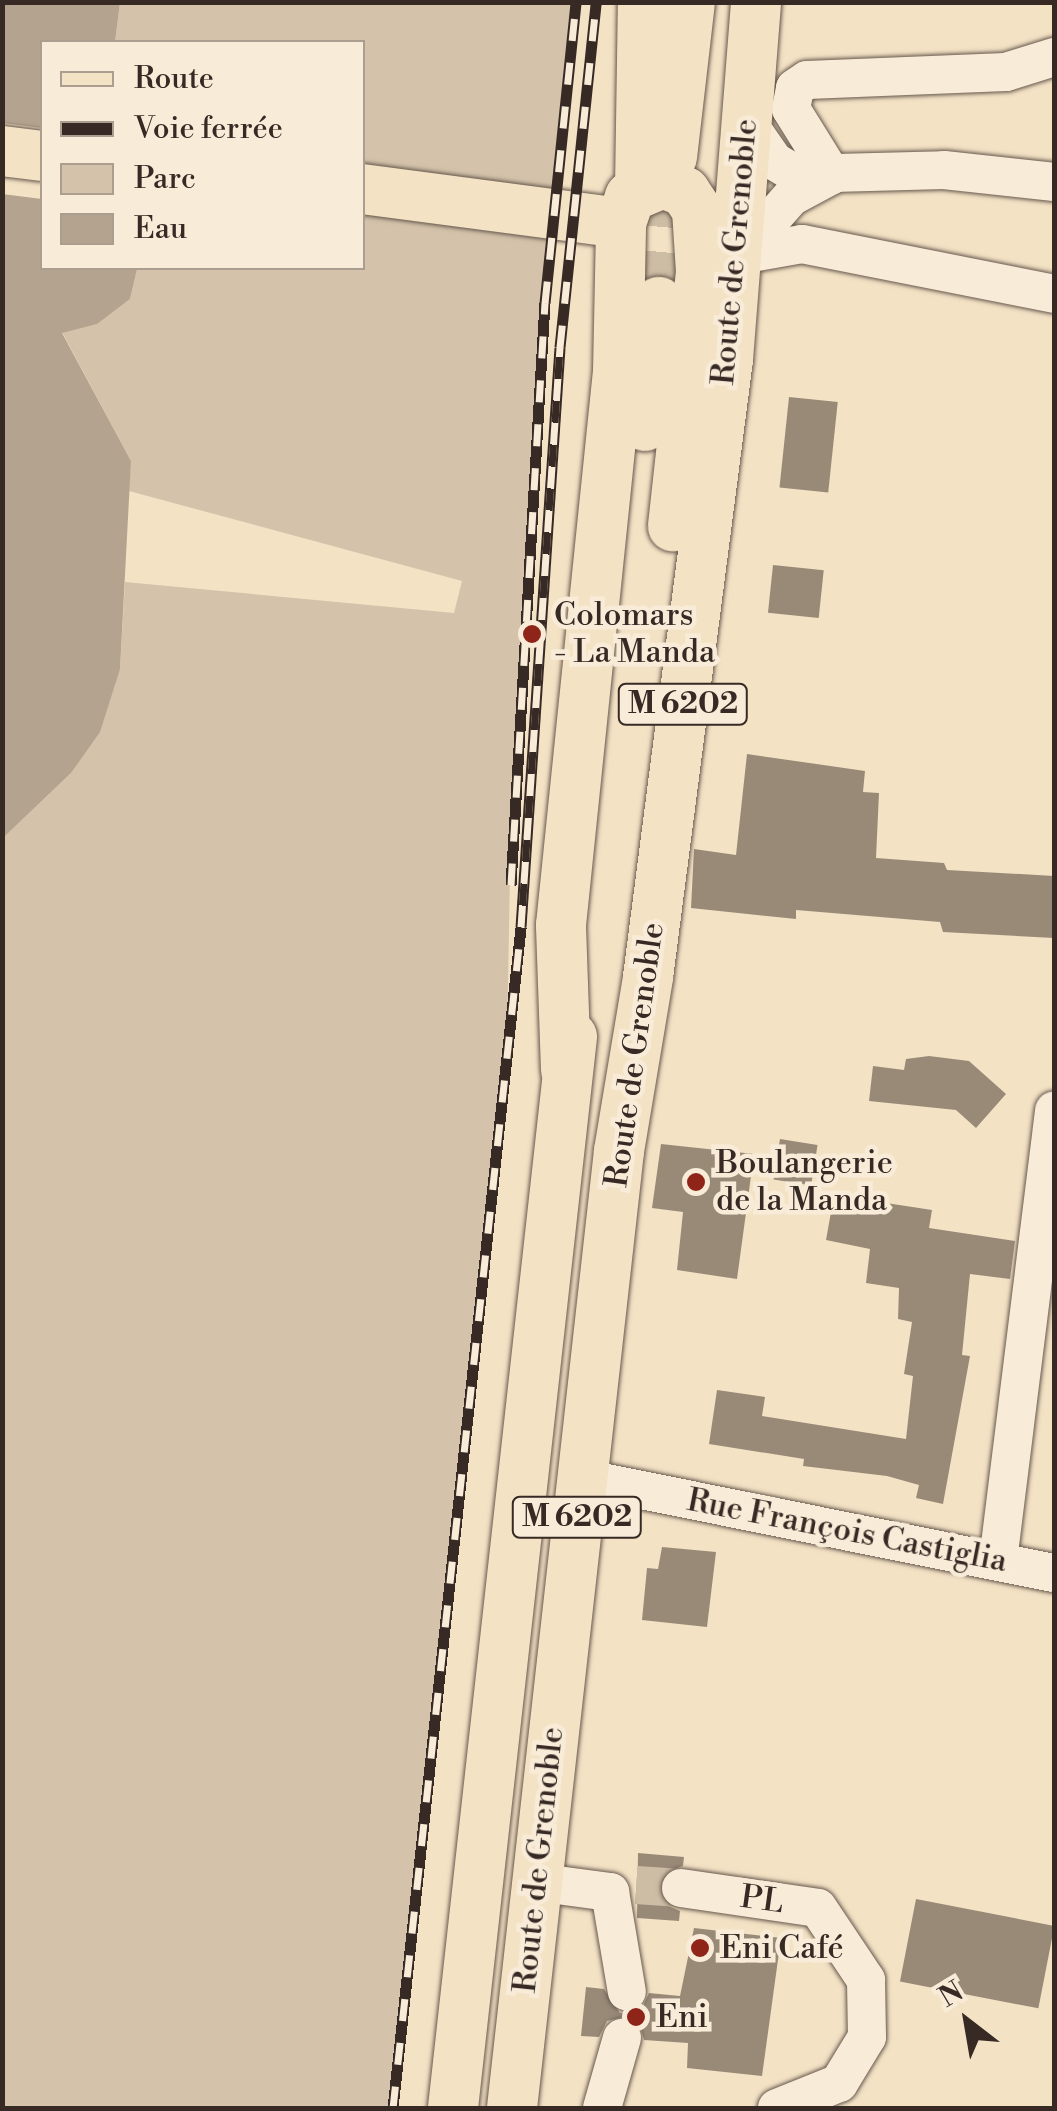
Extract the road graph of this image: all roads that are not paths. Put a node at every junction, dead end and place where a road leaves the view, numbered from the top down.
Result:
1 (643, 2) edge
2 (690, 2) edge
3 (732, 2) edge
4 (756, 2) edge
5 (1054, 57) edge
6 (747, 122) junction
7 (2, 152) edge
8 (40, 156) edge
9 (832, 175) junction
10 (1054, 182) edge
11 (644, 189) junction
12 (365, 190) edge
13 (698, 216) junction
14 (740, 255) junction
15 (1054, 294) edge
16 (659, 302) tunnel mouth
17 (566, 1070) junction
18 (1054, 1110) edge
19 (619, 1151) junction
20 (582, 1478) junction
21 (998, 1561) junction
22 (1054, 1572) edge
23 (535, 1882) junction
24 (681, 1888) tunnel mouth
25 (626, 1992) dead end
26 (622, 2038) dead end
27 (453, 2108) edge
28 (512, 2108) edge
29 (602, 2108) edge
30 (777, 2108) edge

1 - 11 main road, M 6202
2 - 11 main road, M 6202
3 - 13 main road, M 6202
4 - 6 main road, Route de Grenoble / M 6202
5 - 9 street
6 - 9 street
6 - 14 main road, Route de Grenoble / M 6202
7 - 8 main road
9 - 10 street
9 - 14 street
11 - 12 main road
11 - 13 main road
11 - 17 main road, M 6202
13 - 14 main road
13 - 19 main road, M 6202
14 - 15 street
14 - 19 main road, Route de Grenoble / M 6202
16 - 17 main road, Route de Grenoble / M 6202
17 - 27 main road, Route de Grenoble / M 6202
18 - 21 street
19 - 20 main road, Route de Grenoble / M 6202
20 - 21 street, Rue François Castiglia
20 - 23 main road, Route de Grenoble / M 6202
21 - 22 street, Rue François Castiglia
23 - 25 street
23 - 28 main road, Route de Grenoble / M 6202
24 - 30 street, PL
26 - 29 street

